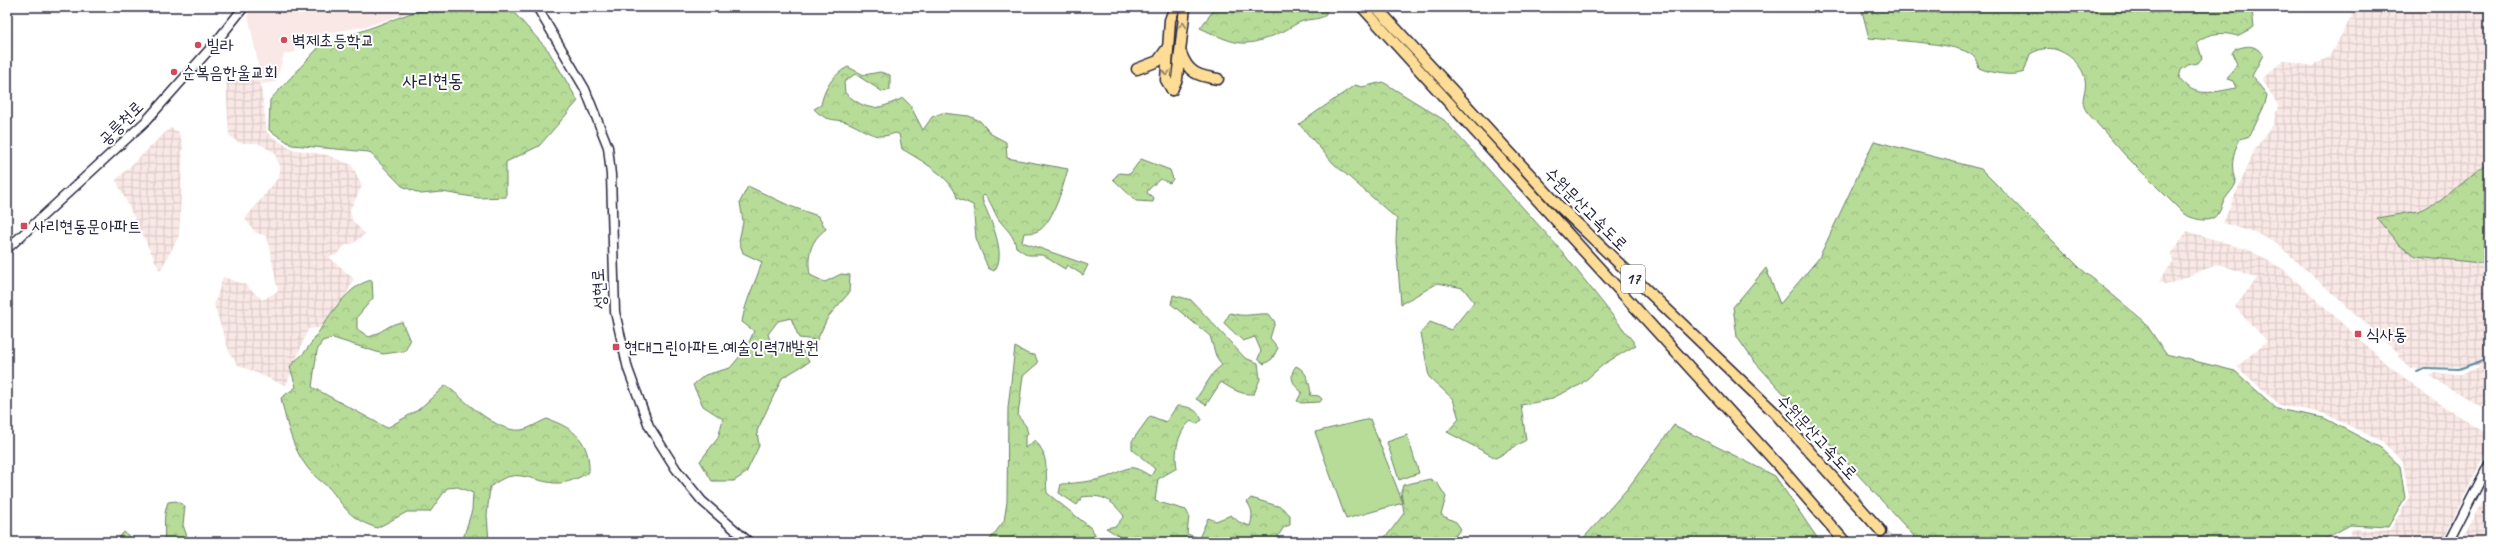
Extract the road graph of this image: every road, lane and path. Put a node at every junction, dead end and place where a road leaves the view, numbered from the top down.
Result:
1 (244, 7) edge
2 (537, 7) edge
3 (1175, 7) edge
4 (1185, 7) edge
5 (1362, 7) edge
6 (1376, 7) edge
7 (1168, 47) junction
8 (1180, 50) junction
9 (1137, 69) dead end
10 (1218, 79) dead end
11 (7, 249) edge
12 (2489, 464) edge
13 (1881, 531) tunnel mouth
14 (749, 542) edge
15 (1845, 542) edge
16 (2449, 542) edge

1 - 11 main road, 공릉천로
2 - 14 main road, 성현로
3 - 7 highway
8 -> 4 highway
5 - 15 highway, 수원문산고속도로 / 17
6 - 13 highway, 수원문산고속도로 / 17
7 -> 8 highway
7 - 9 highway
8 - 10 highway
12 - 16 main road

